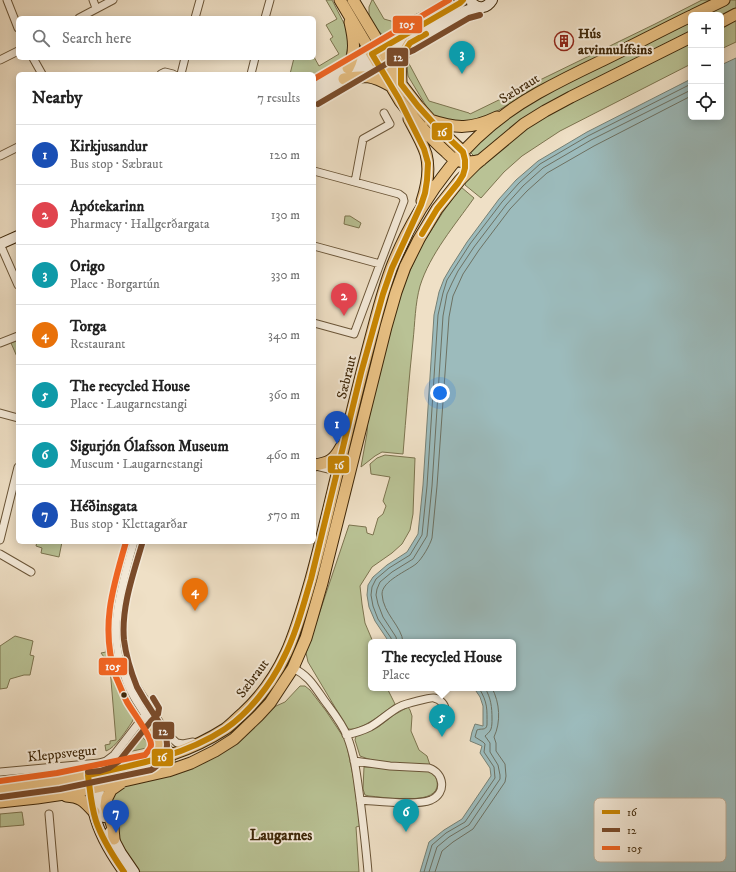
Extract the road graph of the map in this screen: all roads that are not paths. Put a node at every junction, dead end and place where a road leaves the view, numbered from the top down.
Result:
1 (7, 0) edge
2 (93, 0) edge
3 (113, 0) edge
4 (200, 0) edge
5 (270, 0) edge
6 (340, 0) edge
7 (347, 0) edge
8 (353, 0) edge
9 (463, 0) edge
10 (492, 0) edge
11 (724, 0) edge
12 (473, 4) edge
13 (96, 8) junction
14 (347, 12) junction
15 (700, 12) edge
16 (736, 14) edge
17 (82, 16) edge
18 (196, 16) edge
19 (266, 16) edge
20 (688, 18) edge
21 (724, 20) edge
22 (16, 23) edge
23 (688, 38) edge
24 (410, 43) junction
25 (16, 51) edge
26 (378, 54) junction
27 (0, 60) edge
28 (34, 60) edge
29 (184, 60) edge
30 (254, 60) edge
31 (348, 68) junction
32 (41, 72) edge
33 (182, 72) edge
34 (252, 72) edge
35 (344, 79) junction
36 (396, 86) junction
37 (316, 87) edge
38 (316, 96) edge
39 (400, 101) junction
40 (510, 111) junction
41 (384, 113) dead end
42 (430, 120) junction
43 (16, 148) edge
44 (0, 156) edge
45 (461, 158) junction
46 (482, 159) junction
47 (316, 172) edge
48 (460, 180) junction
49 (355, 182) junction
50 (420, 209) junction
51 (16, 237) edge
52 (0, 244) edge
53 (316, 247) edge
54 (380, 264) junction
55 (16, 280) edge
56 (316, 324) edge
57 (16, 337) edge
58 (0, 343) edge
59 (0, 413) edge
60 (16, 417) edge
61 (345, 440) junction
62 (316, 466) edge
63 (316, 466) edge
64 (316, 467) edge
65 (338, 472) junction
66 (16, 475) edge
67 (349, 477) junction
68 (334, 486) junction
69 (0, 540) edge
70 (133, 544) edge
71 (0, 554) edge
72 (31, 572) dead end
73 (120, 661) junction
74 (293, 668) junction
75 (151, 710) junction
76 (145, 715) junction
77 (436, 724) dead end
78 (155, 730) junction
79 (346, 735) junction
80 (211, 737) junction
81 (172, 755) junction
82 (354, 761) junction
83 (148, 762) junction
84 (188, 764) junction
85 (0, 772) edge
86 (92, 775) junction
87 (122, 782) junction
88 (94, 788) junction
89 (0, 789) edge
90 (54, 796) junction
91 (360, 800) junction
92 (0, 802) edge
93 (94, 812) junction
94 (49, 814) dead end
95 (114, 839) junction
96 (54, 872) edge
97 (124, 872) edge
98 (134, 872) edge
99 (368, 872) edge

1 - 22 street
2 - 13 street
3 - 13 street
4 - 18 street
5 - 19 street
6 - 14 main road
7 - 26 main road
8 - 26 main road
9 - 26 street
10 - 12 street
11 - 15 main road, Sæbraut
12 - 24 street
13 - 17 street
14 - 26 main road
14 - 31 main road
16 - 21 main road
20 - 40 main road, Sæbraut
23 - 46 main road, Sæbraut
24 - 26 street
24 - 36 main road
25 - 27 street
26 - 31 street
26 - 35 street
26 - 36 main road
28 - 32 street
29 - 33 street
30 - 34 street
31 - 37 street
35 - 36 main road
35 - 38 street
36 - 39 main road
36 - 42 main road
39 - 45 main road
39 - 50 main road
40 - 42 main road
40 - 45 main road, Sæbraut
41 - 49 street
42 - 45 main road
43 - 44 street
45 - 46 main road
45 - 48 main road
45 - 50 main road, Sæbraut
46 - 48 main road, Sæbraut
47 - 49 street
48 - 67 main road, Sæbraut
49 - 54 street
50 - 61 main road, Sæbraut
51 - 52 street
52 - 55 street
53 - 54 street
54 - 56 street
57 - 58 street
59 - 60 street
61 - 62 main road
61 - 65 main road, Sæbraut
63 - 65 street
64 - 68 main road
65 - 67 street
65 - 68 main road, Sæbraut
66 - 69 street
67 - 74 main road, Sæbraut
68 - 80 main road, Sæbraut
70 - 73 street
71 - 72 street
73 - 75 street
73 - 76 street
74 - 79 street
74 - 84 main road, Sæbraut
75 - 76 street, Kleppsvegur
75 - 80 street
76 - 78 street
76 - 85 street, Kleppsvegur
77 - 79 street
78 - 81 street
78 - 83 main road
79 - 82 street
80 - 81 main road, Sæbraut
81 - 83 main road, Sæbraut
81 - 84 main road
82 - 91 street
82 - 91 street
83 - 86 main road, Sæbraut
84 - 87 main road, Sæbraut
86 - 88 street
86 - 89 main road, Sæbraut
87 - 88 main road, Sæbraut
87 - 95 main road
88 - 90 main road, Sæbraut
88 - 93 street
88 - 95 street
90 - 92 main road, Sæbraut
90 - 93 main road
91 - 99 street
93 - 97 street
94 - 96 street
95 - 98 street

